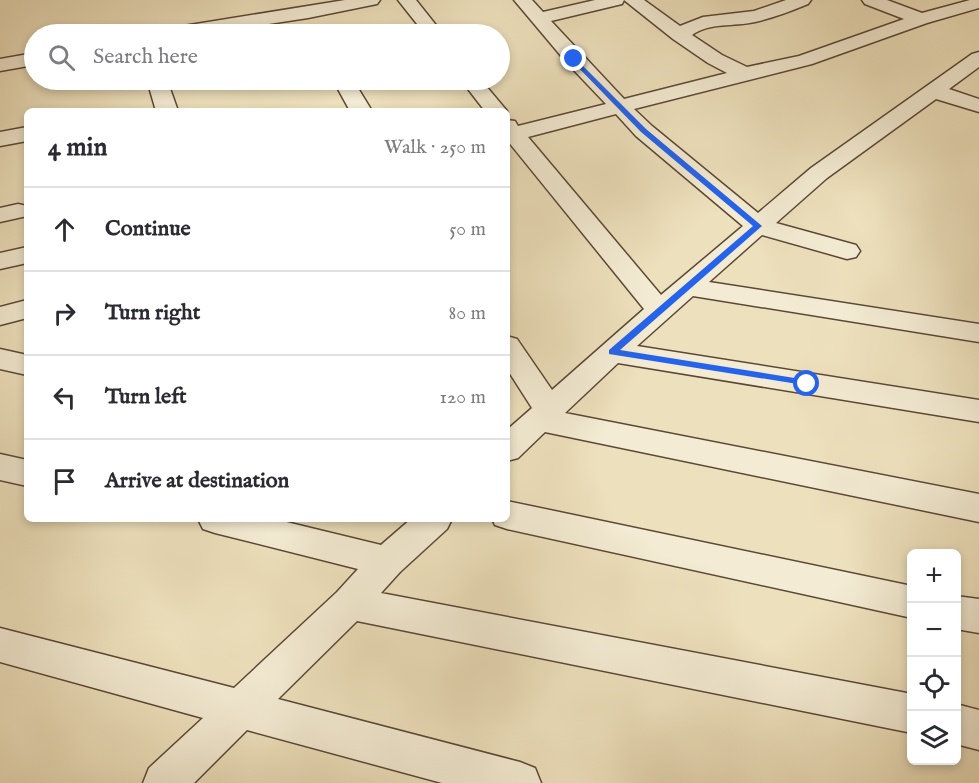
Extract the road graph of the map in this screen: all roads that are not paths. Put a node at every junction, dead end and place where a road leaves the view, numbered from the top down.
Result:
1 (371, 0) edge
2 (407, 0) edge
3 (522, 0) edge
4 (616, 0) edge
5 (633, 0) edge
6 (802, 0) edge
7 (871, 0) edge
8 (979, 3) edge
9 (304, 7) edge
10 (539, 19) junction
11 (921, 20) junction
12 (220, 24) edge
13 (313, 24) edge
14 (426, 24) edge
15 (680, 34) junction
16 (979, 58) edge
17 (24, 60) edge
18 (0, 64) edge
19 (745, 74) junction
20 (159, 90) edge
21 (349, 90) edge
22 (479, 90) edge
23 (933, 91) junction
24 (979, 106) edge
25 (621, 107) junction
26 (163, 108) edge
27 (359, 108) edge
28 (494, 108) edge
29 (510, 130) edge
30 (24, 134) edge
31 (0, 138) edge
32 (758, 226) junction
33 (847, 251) dead end
34 (24, 256) edge
35 (0, 261) edge
36 (687, 287) junction
37 (24, 310) edge
38 (660, 310) junction
39 (0, 316) edge
40 (976, 325) edge
41 (510, 352) edge
42 (612, 352) junction
43 (0, 359) edge
44 (24, 364) edge
45 (979, 411) edge
46 (544, 415) junction
47 (510, 446) edge
48 (0, 467) edge
49 (24, 472) edge
50 (979, 508) edge
51 (510, 516) edge
52 (227, 522) edge
53 (432, 522) edge
54 (387, 561) junction
55 (907, 601) edge
56 (350, 603) junction
57 (961, 613) edge
58 (979, 616) edge
59 (0, 645) edge
60 (240, 710) junction
61 (907, 713) edge
62 (961, 725) edge
63 (979, 730) edge
64 (164, 783) edge
65 (520, 783) edge

1 - 9 street
2 - 14 street
3 - 10 street
4 - 10 street
5 - 15 street
6 - 15 street
7 - 11 street
8 - 11 street
9 - 12 street
9 - 13 street
10 - 25 street
11 - 19 street
15 - 19 street
16 - 23 street
17 - 18 street
19 - 25 street
20 - 26 street
21 - 27 street
22 - 28 street
23 - 24 street
23 - 32 street
25 - 29 street
25 - 32 street
29 - 38 street
30 - 31 street
32 - 33 street
32 - 36 street
34 - 35 street
36 - 38 street
36 - 40 street
37 - 39 street
38 - 42 street
41 - 46 street
42 - 45 street
42 - 46 street
43 - 44 street
46 - 47 street
46 - 50 street
48 - 49 street
51 - 55 street
52 - 54 street
53 - 54 street
54 - 56 street
56 - 60 street
56 - 61 street
57 - 58 street
59 - 60 street
60 - 64 street
60 - 65 street
62 - 63 street

